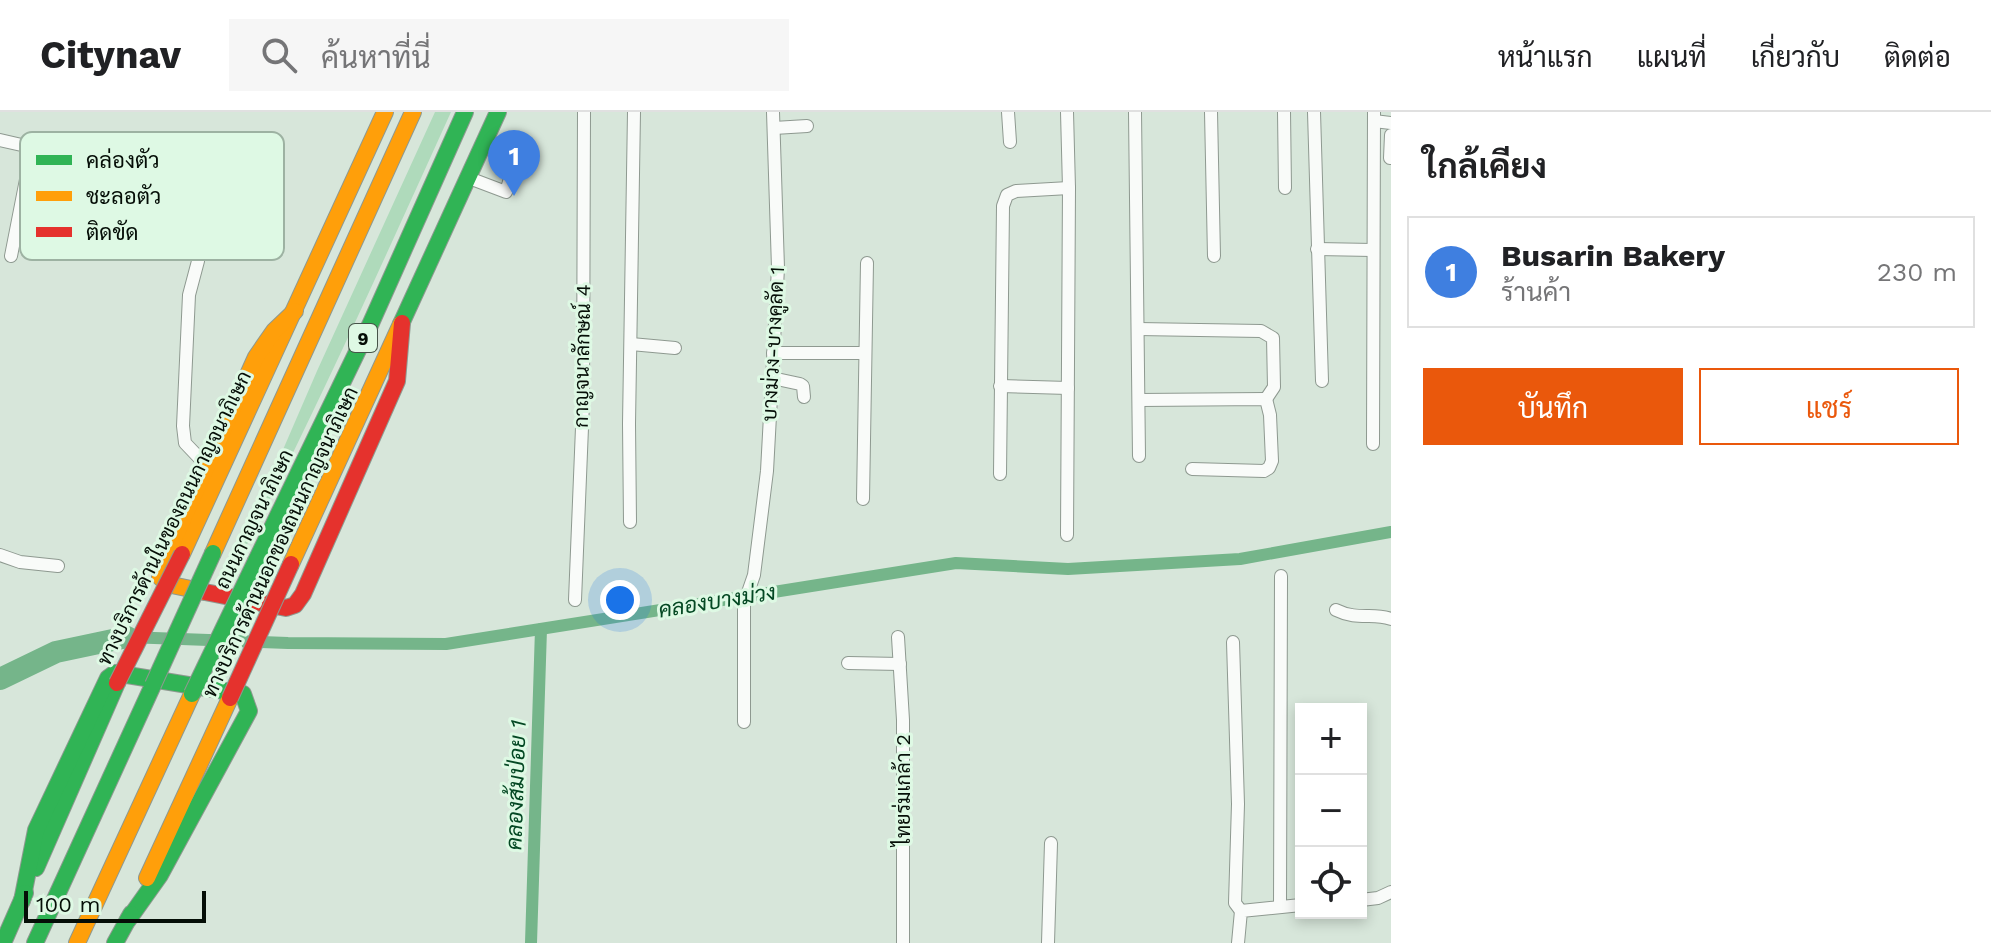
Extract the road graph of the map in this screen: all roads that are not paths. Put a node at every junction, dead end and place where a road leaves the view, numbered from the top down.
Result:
1 (385, 112) edge
2 (413, 112) edge
3 (465, 112) edge
4 (498, 112) edge
5 (584, 112) edge
6 (634, 112) edge
7 (773, 112) edge
8 (1008, 112) edge
9 (1067, 112) edge
10 (1135, 112) edge
11 (1211, 112) edge
12 (1284, 112) edge
13 (1314, 112) edge
14 (1374, 117) edge
15 (1391, 123) edge
16 (807, 126) dead end
17 (774, 128) junction
18 (1391, 135) edge
19 (0, 140) edge
20 (1010, 142) dead end
21 (20, 145) edge
22 (1374, 157) junction
23 (1390, 158) edge
24 (514, 165) dead end
25 (469, 178) junction
26 (1069, 188) junction
27 (1285, 188) dead end
28 (20, 210) edge
29 (1317, 249) junction
30 (1373, 250) junction
31 (11, 256) dead end
32 (1214, 256) dead end
33 (198, 261) dead end
34 (867, 263) dead end
35 (295, 311) junction
36 (402, 323) junction
37 (1138, 329) junction
38 (631, 344) junction
39 (675, 348) dead end
40 (773, 353) junction
41 (865, 353) junction
42 (772, 378) junction
43 (1322, 381) dead end
44 (1000, 386) junction
45 (1068, 388) junction
46 (804, 397) dead end
47 (1266, 399) junction
48 (1140, 400) junction
49 (1373, 444) dead end
50 (1139, 456) dead end
51 (206, 465) junction
52 (1192, 469) dead end
53 (1000, 474) dead end
54 (863, 499) dead end
55 (630, 522) dead end
56 (1067, 535) dead end
57 (0, 555) edge
58 (58, 566) dead end
59 (1281, 576) dead end
60 (575, 600) dead end
61 (1336, 610) dead end
62 (1391, 619) edge
63 (898, 637) dead end
64 (1233, 642) dead end
65 (848, 663) dead end
66 (900, 664) junction
67 (744, 722) dead end
68 (1051, 843) dead end
69 (1391, 892) edge
70 (1367, 899) edge
71 (22, 901) junction
72 (1295, 906) edge
73 (1280, 907) junction
74 (1241, 911) junction
75 (128, 920) junction
76 (3, 943) edge
77 (35, 943) edge
78 (77, 943) edge
79 (115, 943) edge
80 (903, 943) edge
81 (1048, 943) edge
82 (1238, 943) edge

1 - 35 main road, ทางบริการด้านในของถนนกาญจนาภิเษก
2 - 77 main road, ถนนกาญจนาภิเษก / 9, bridge
3 - 78 main road, ถนนกาญจนาภิเษก / 9, bridge
4 - 25 main road, ทางบริการด้านนอกของถนนกาญจนาภิเษก
5 - 60 street, กาญจนาลักษณ์ 4
6 - 38 street
7 - 17 street, บางม่วง-บางคูลัด 1
8 - 20 street
9 - 26 street
10 - 37 street
11 - 32 street
12 - 27 street
13 - 29 street
14 - 15 street
14 - 22 street
16 - 17 street
17 - 40 street, บางม่วง-บางคูลัด 1
18 - 23 street
19 - 21 street
22 - 23 street
22 - 30 street
24 - 25 street
25 - 36 main road, ทางบริการด้านนอกของถนนกาญจนาภิเษก
26 - 44 street
26 - 45 street
28 - 31 street
29 - 30 street
29 - 43 street
30 - 49 street
33 - 51 street
34 - 41 street
35 - 51 main road
35 - 71 main road, ทางบริการด้านในของถนนกาญจนาภิเษก, bridge
36 - 51 main road
36 - 75 main road, ทางบริการด้านนอกของถนนกาญจนาภิเษก, bridge
37 - 47 street
37 - 48 street
38 - 39 street
38 - 55 street
40 - 41 street
40 - 42 street, บางม่วง-บางคูลัด 1
41 - 54 street
42 - 46 street
42 - 67 street, บางม่วง-บางคูลัด 1
44 - 45 street
44 - 53 street
45 - 56 street
47 - 48 street
47 - 52 street
48 - 50 street
57 - 58 street
59 - 73 street
61 - 62 street
63 - 66 street, ไทยร่มเกล้า 2
64 - 74 street
65 - 66 street
66 - 80 street, ไทยร่มเกล้า 2
68 - 81 street
69 - 70 street
71 - 75 main road
71 - 76 main road, ทางบริการด้านในของถนนกาญจนาภิเษก
72 - 73 street
73 - 74 street
74 - 82 street
75 - 79 main road, ทางบริการด้านนอกของถนนกาญจนาภิเษก

